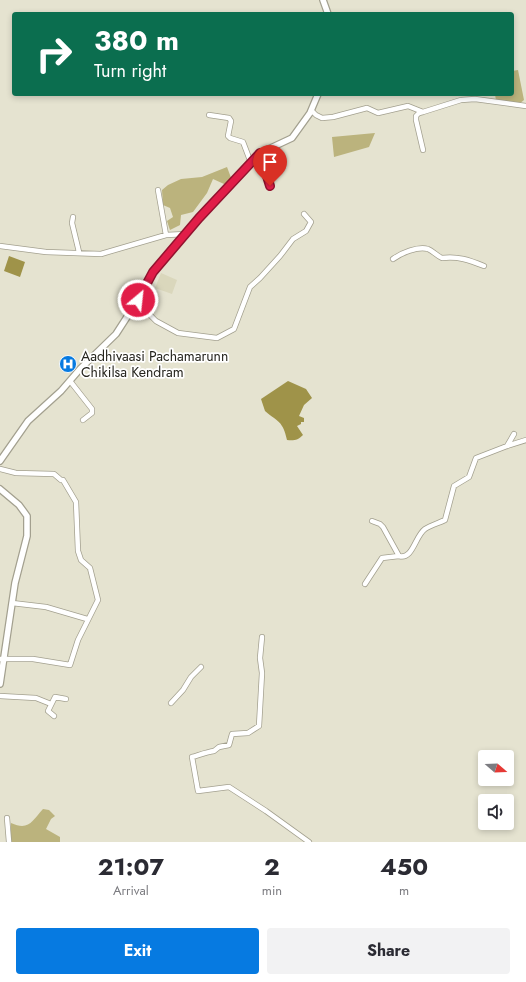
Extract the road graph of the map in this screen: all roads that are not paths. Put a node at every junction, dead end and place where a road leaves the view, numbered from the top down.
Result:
1 (323, 0) edge
2 (327, 12) edge
3 (317, 96) edge
4 (526, 106) edge
5 (312, 111) junction
6 (423, 112) junction
7 (209, 115) dead end
8 (423, 150) dead end
9 (260, 153) junction
10 (251, 163) junction
11 (270, 186) dead end
12 (158, 190) dead end
13 (304, 214) dead end
14 (72, 217) dead end
15 (186, 234) junction
16 (166, 235) junction
17 (0, 246) edge
18 (79, 252) junction
19 (393, 259) dead end
20 (484, 266) dead end
21 (134, 306) junction
22 (70, 381) junction
23 (83, 420) dead end
24 (514, 434) dead end
25 (526, 440) edge
26 (507, 446) junction
27 (0, 461) edge
28 (0, 469) edge
29 (0, 489) edge
30 (372, 521) dead end
31 (399, 556) junction
32 (365, 584) dead end
33 (12, 603) junction
34 (87, 619) junction
35 (262, 637) dead end
36 (2, 659) edge
37 (201, 667) dead end
38 (0, 684) edge
39 (0, 696) edge
40 (66, 699) dead end
41 (171, 703) dead end
42 (51, 704) junction
43 (54, 716) dead end
44 (7, 818) dead end
45 (9, 842) edge
46 (309, 842) edge

1 - 2 main road
3 - 5 main road
4 - 6 street
5 - 6 street
5 - 9 main road
6 - 8 street
7 - 10 street
9 - 10 main road
9 - 11 street
10 - 15 main road
12 - 16 street
13 - 21 street
14 - 18 street
15 - 16 street
15 - 21 main road
16 - 18 street
17 - 18 street
19 - 20 street
21 - 22 main road
22 - 23 street
22 - 27 main road
24 - 26 street
25 - 26 street
26 - 31 street
28 - 34 street
29 - 33 main road
30 - 31 street
31 - 32 street
33 - 34 street
33 - 36 main road
34 - 36 street
35 - 46 street
36 - 38 main road
37 - 41 street
39 - 42 street
40 - 42 street
42 - 43 street
44 - 45 street

